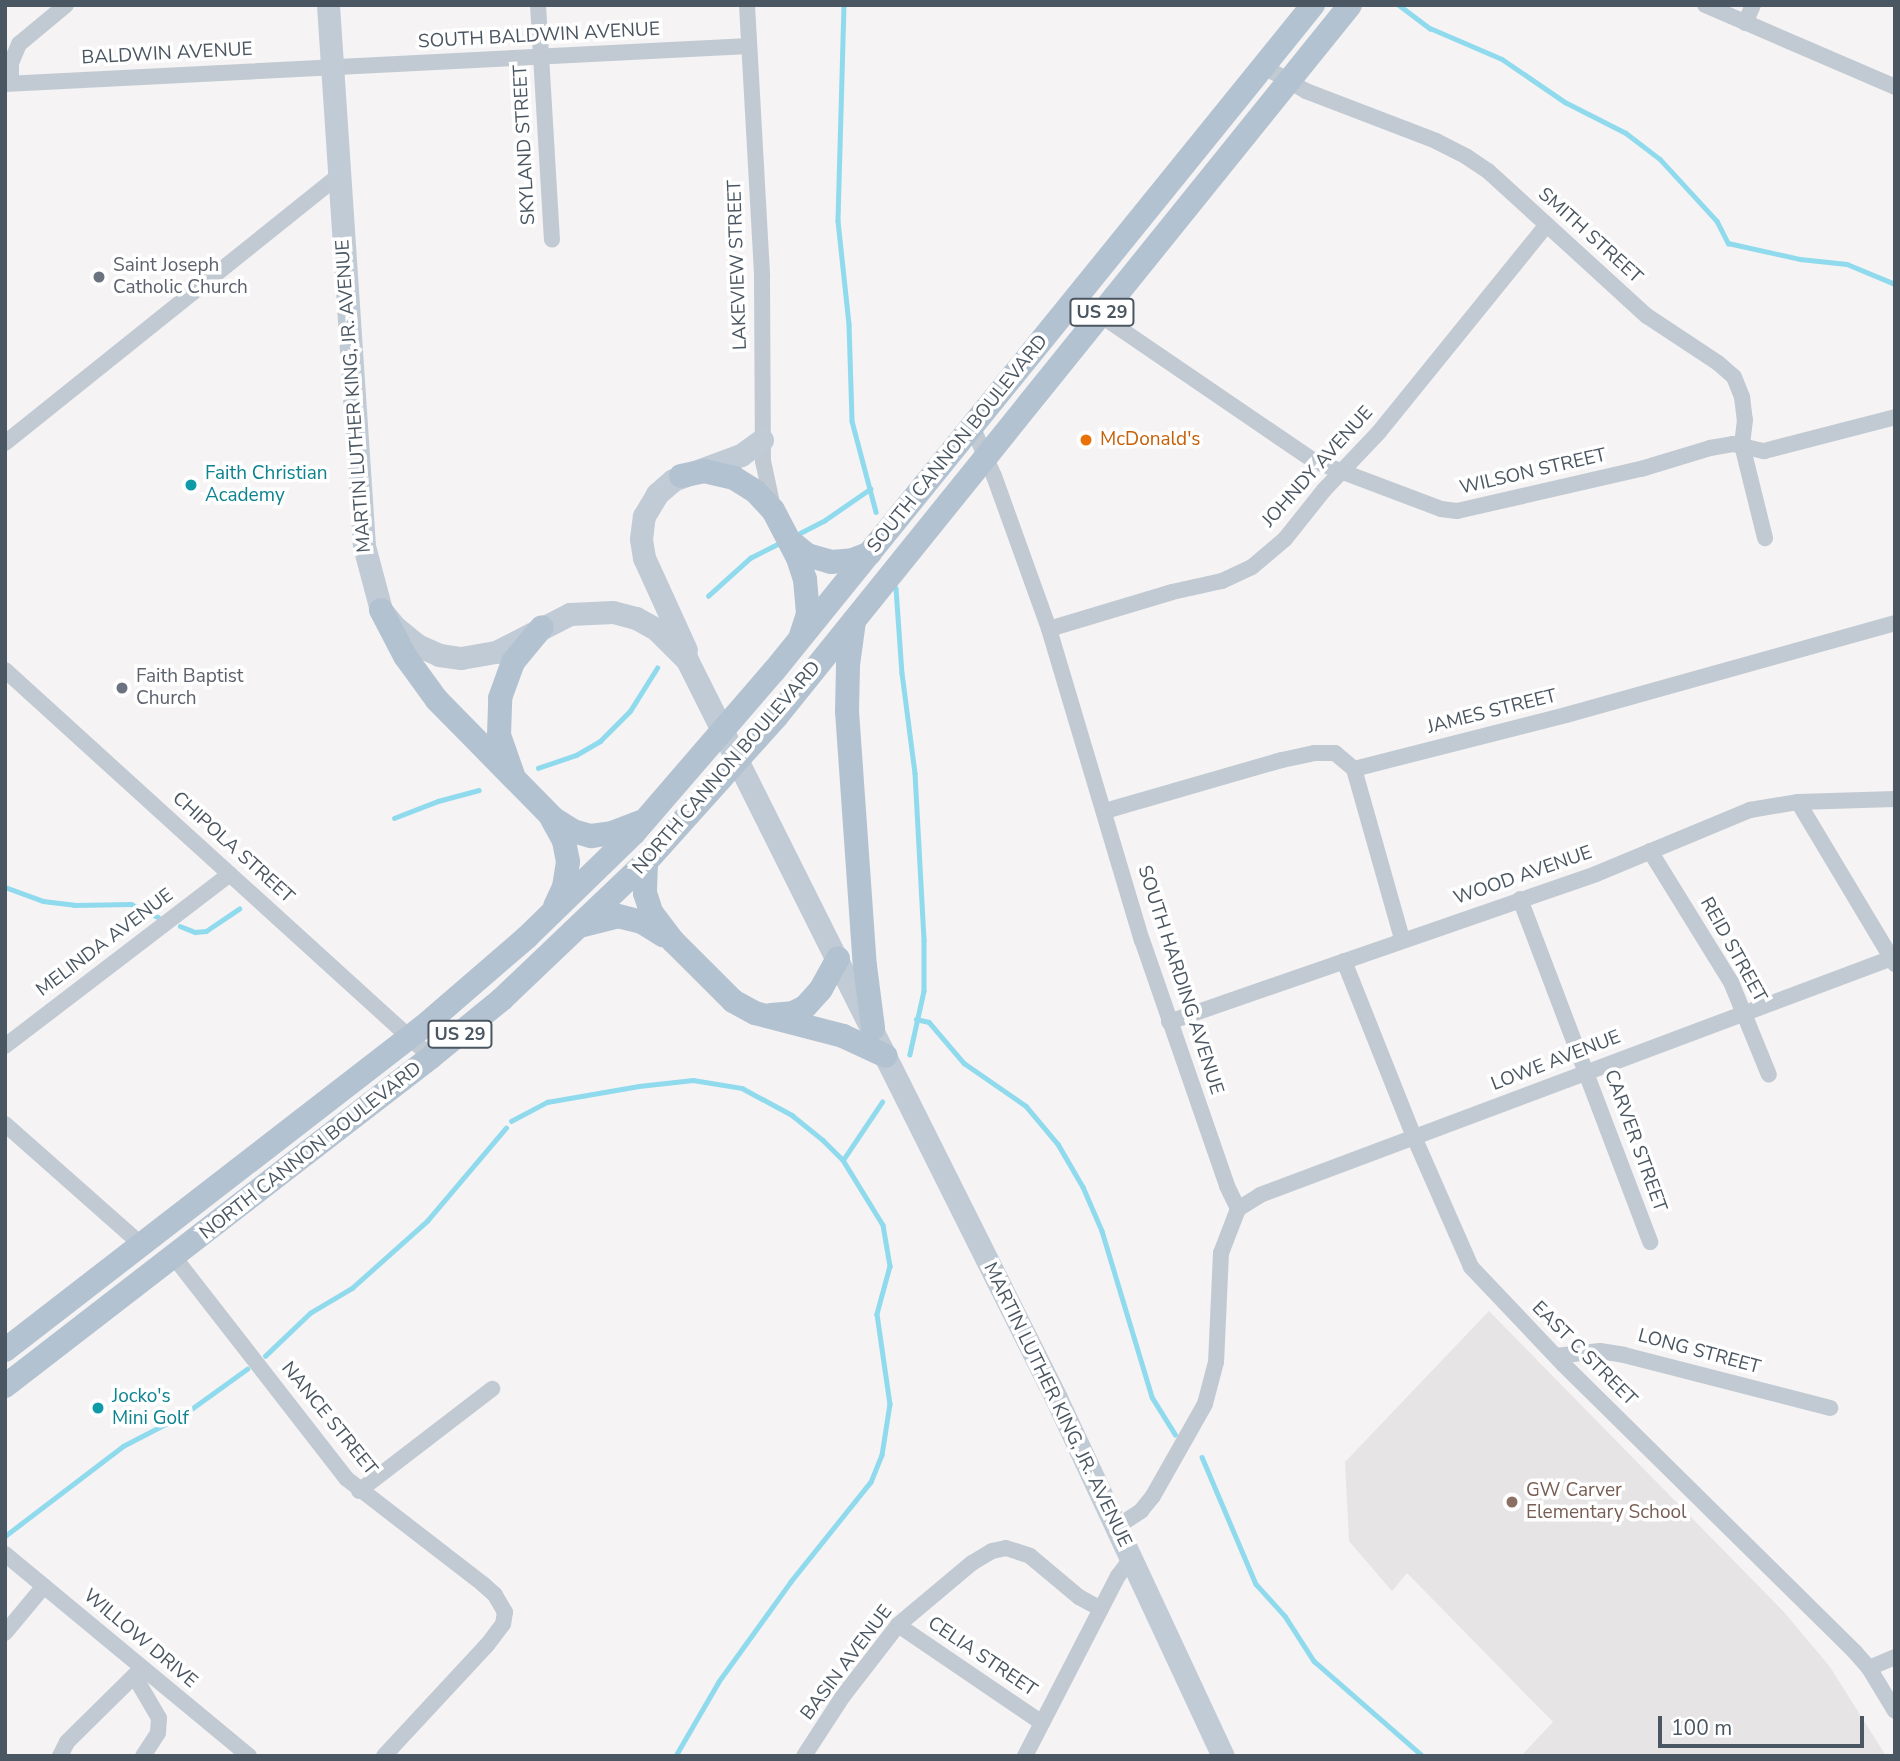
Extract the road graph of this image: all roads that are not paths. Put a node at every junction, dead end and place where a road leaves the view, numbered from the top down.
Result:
1 (65, 5) edge
2 (328, 5) edge
3 (538, 5) edge
4 (747, 5) edge
5 (1313, 5) edge
6 (1350, 5) edge
7 (1705, 5) edge
8 (1754, 5) edge
9 (1745, 23) junction
10 (749, 46) junction
11 (541, 58) junction
12 (1263, 66) junction
13 (331, 68) junction
14 (1289, 80) junction
15 (8, 83) edge
16 (1895, 87) edge
17 (338, 176) junction
18 (1546, 226) junction
19 (551, 240) dead end
20 (1100, 315) junction
21 (1895, 417) edge
22 (972, 426) junction
23 (762, 440) junction
24 (5, 443) edge
25 (1742, 445) junction
26 (985, 456) junction
27 (1342, 472) junction
28 (681, 476) junction
29 (785, 531) junction
30 (1765, 538) dead end
31 (870, 552) junction
32 (381, 610) junction
33 (855, 619) junction
34 (1895, 623) edge
35 (542, 627) junction
36 (1049, 629) junction
37 (792, 650) junction
38 (5, 670) edge
39 (702, 685) junction
40 (1354, 769) junction
41 (521, 787) junction
42 (1895, 799) edge
43 (1798, 802) junction
44 (544, 810) junction
45 (1105, 811) junction
46 (652, 814) junction
47 (1650, 851) junction
48 (646, 862) junction
49 (230, 874) junction
50 (1520, 899) junction
51 (582, 925) junction
52 (537, 927) junction
53 (1402, 939) junction
54 (673, 941) junction
55 (838, 958) junction
56 (1345, 961) junction
57 (1894, 961) edge
58 (1745, 1014) junction
59 (767, 1015) junction
60 (1169, 1022) junction
61 (873, 1028) junction
62 (410, 1037) junction
63 (5, 1046) edge
64 (887, 1056) junction
65 (431, 1057) junction
66 (1587, 1071) junction
67 (1769, 1074) dead end
68 (5, 1124) edge
69 (1414, 1137) junction
70 (1238, 1209) junction
71 (1650, 1242) dead end
72 (142, 1245) junction
73 (174, 1256) junction
74 (5, 1350) edge
75 (1556, 1356) junction
76 (5, 1386) edge
77 (492, 1389) dead end
78 (1830, 1408) dead end
79 (359, 1491) junction
80 (1116, 1527) junction
81 (5, 1554) edge
82 (1131, 1559) junction
83 (44, 1586) junction
84 (1101, 1609) junction
85 (898, 1625) junction
86 (5, 1633) edge
87 (1895, 1657) edge
88 (1869, 1668) junction
89 (139, 1672) junction
90 (1895, 1711) edge
91 (1042, 1723) junction
92 (60, 1756) edge
93 (143, 1756) edge
94 (249, 1756) edge
95 (384, 1756) edge
96 (804, 1756) edge
97 (1025, 1756) edge
98 (1223, 1756) edge

1 - 15 street
2 - 13 main road, MARTIN LUTHER KING, JR. AVENUE
3 - 11 street, SKYLAND STREET
4 - 10 street, LAKEVIEW STREET
5 - 12 main road, SOUTH CANNON BOULEVARD / US 29
6 - 14 main road, SOUTH CANNON BOULEVARD / US 29
7 - 9 street
8 - 9 street
9 - 16 street
10 - 11 street, SOUTH BALDWIN AVENUE
10 - 23 street, LAKEVIEW STREET
11 - 13 street, SOUTH BALDWIN AVENUE
11 - 19 street, SKYLAND STREET
12 - 14 street, SMITH STREET
12 - 22 main road, SOUTH CANNON BOULEVARD / US 29
13 - 15 street, BALDWIN AVENUE
13 - 17 main road, MARTIN LUTHER KING, JR. AVENUE
14 - 18 street, SMITH STREET
14 - 20 main road, SOUTH CANNON BOULEVARD / US 29
17 - 24 street
17 - 32 main road, MARTIN LUTHER KING, JR. AVENUE
18 - 25 street, SMITH STREET
18 - 27 street, JOHNDY AVENUE
20 - 26 main road, SOUTH CANNON BOULEVARD / US 29
20 - 27 street, WILSON STREET
21 - 25 street, WILSON STREET
22 - 26 street, SOUTH HARDING AVENUE
22 - 31 main road, SOUTH CANNON BOULEVARD / US 29
23 - 28 main road
23 - 29 street, LAKEVIEW STREET
25 - 27 street, WILSON STREET
25 - 30 street, SMITH STREET
26 - 33 main road, SOUTH CANNON BOULEVARD / US 29
26 - 36 street, SOUTH HARDING AVENUE
27 - 36 street, JOHNDY AVENUE
28 - 29 main road
28 - 39 main road
29 - 31 main road
29 - 37 main road
31 - 37 main road, SOUTH CANNON BOULEVARD / US 29
32 - 35 main road, MARTIN LUTHER KING, JR. AVENUE
32 - 41 main road
33 - 48 main road, NORTH CANNON BOULEVARD / US 29
33 - 61 main road
34 - 40 street, JAMES STREET
35 - 39 main road, MARTIN LUTHER KING, JR. AVENUE
35 - 41 main road
36 - 45 street, SOUTH HARDING AVENUE
37 - 46 main road, SOUTH CANNON BOULEVARD / US 29
38 - 49 street, CHIPOLA STREET
39 - 55 main road, MARTIN LUTHER KING, JR. AVENUE
40 - 45 street
40 - 53 street
41 - 44 main road
42 - 43 street, WOOD AVENUE
43 - 47 street, WOOD AVENUE
43 - 57 street
44 - 46 main road
44 - 52 main road
45 - 60 street, SOUTH HARDING AVENUE
46 - 52 main road, NORTH CANNON BOULEVARD / US 29
47 - 50 street, WOOD AVENUE
47 - 58 street, REID STREET
48 - 51 main road, NORTH CANNON BOULEVARD / US 29
48 - 54 main road
49 - 62 street, CHIPOLA STREET
49 - 63 street, MELINDA AVENUE
50 - 53 street, WOOD AVENUE
50 - 66 street, CARVER STREET
51 - 54 main road
51 - 65 main road, NORTH CANNON BOULEVARD / US 29
52 - 62 main road, NORTH CANNON BOULEVARD / US 29
53 - 56 street, WOOD AVENUE
54 - 59 main road
55 - 59 main road
55 - 61 main road, MARTIN LUTHER KING, JR. AVENUE
56 - 60 street, WOOD AVENUE
56 - 69 street, EAST C STREET
57 - 58 street, LOWE AVENUE
58 - 66 street, LOWE AVENUE
58 - 67 street, REID STREET
59 - 64 main road
60 - 70 street, SOUTH HARDING AVENUE
61 - 64 main road, MARTIN LUTHER KING, JR. AVENUE
62 - 65 street, CHIPOLA STREET
62 - 72 main road, NORTH CANNON BOULEVARD / US 29
64 - 80 main road, MARTIN LUTHER KING, JR. AVENUE
65 - 73 main road, NORTH CANNON BOULEVARD / US 29
66 - 69 street, LOWE AVENUE
66 - 71 street, CARVER STREET
68 - 72 street
69 - 70 street, LOWE AVENUE
69 - 75 street, EAST C STREET
70 - 80 street
72 - 74 main road, NORTH CANNON BOULEVARD / US 29
73 - 76 main road, NORTH CANNON BOULEVARD / US 29
73 - 79 street, NANCE STREET
75 - 78 street, LONG STREET
75 - 88 street, EAST C STREET
77 - 79 street
79 - 95 street, NANCE STREET
80 - 82 main road, MARTIN LUTHER KING, JR. AVENUE
81 - 83 street, WILLOW DRIVE
82 - 84 street
82 - 98 main road, MARTIN LUTHER KING, JR. AVENUE
83 - 86 street
83 - 89 street, WILLOW DRIVE
84 - 85 street, BASIN AVENUE
84 - 91 street
85 - 91 street, CELIA STREET
85 - 96 street, BASIN AVENUE
87 - 88 street
88 - 90 street, EAST C STREET
89 - 92 street
89 - 93 street
89 - 94 street, WILLOW DRIVE
91 - 97 street

